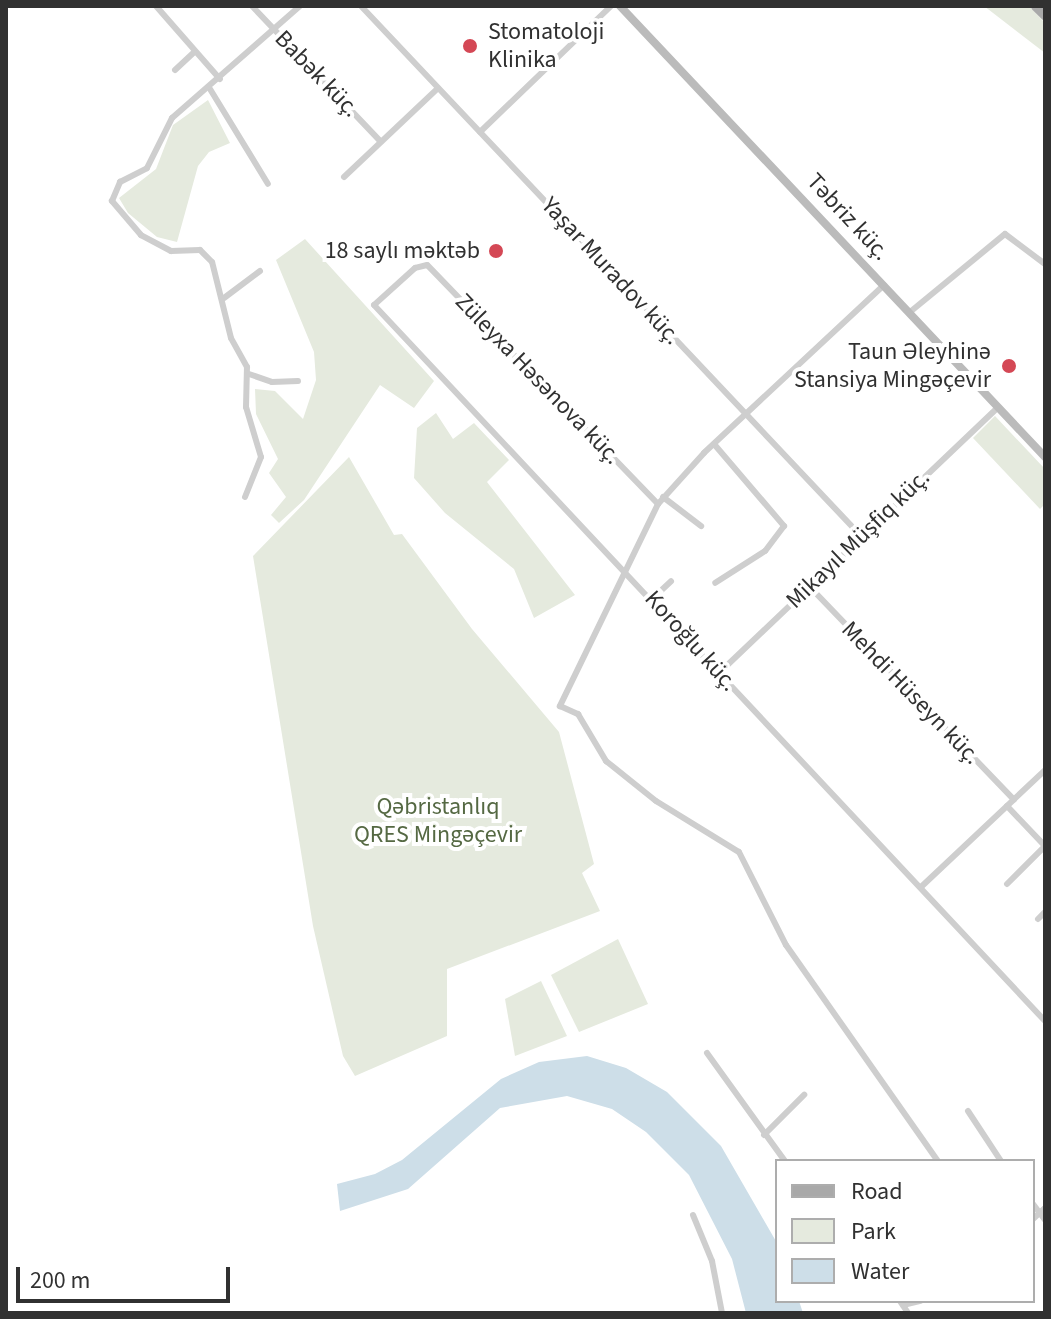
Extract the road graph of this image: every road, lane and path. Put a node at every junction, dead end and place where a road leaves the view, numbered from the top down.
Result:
1 (156, 6) edge
2 (252, 6) edge
3 (300, 6) edge
4 (361, 6) edge
5 (611, 6) edge
6 (620, 6) edge
7 (1035, 6) edge
8 (1045, 16) edge
9 (274, 29) junction
10 (194, 52) junction
11 (175, 70) dead end
12 (220, 79) junction
13 (438, 88) junction
14 (210, 89) junction
15 (480, 132) junction
16 (381, 142) junction
17 (344, 177) dead end
18 (268, 184) dead end
19 (1045, 264) edge
20 (415, 268) joint
21 (260, 271) dead end
22 (884, 285) junction
23 (224, 298) junction
24 (910, 312) junction
25 (249, 374) junction
26 (298, 381) dead end
27 (998, 407) junction
28 (746, 414) junction
29 (714, 444) junction
30 (1045, 457) edge
31 (245, 497) dead end
32 (660, 500) junction
33 (701, 526) dead end
34 (861, 536) junction
35 (628, 570) junction
36 (671, 581) dead end
37 (715, 583) dead end
38 (809, 586) junction
39 (652, 599) junction
40 (719, 673) junction
41 (1045, 770) edge
42 (1014, 800) junction
43 (1007, 806) junction
44 (1045, 846) edge
45 (1007, 884) dead end
46 (921, 887) junction
47 (1045, 912) edge
48 (1038, 919) dead end
49 (1045, 1021) edge
50 (707, 1053) dead end
51 (804, 1095) dead end
52 (968, 1111) dead end
53 (764, 1135) junction
54 (783, 1159) edge
55 (937, 1159) edge
56 (1000, 1159) edge
57 (1042, 1210) edge
58 (693, 1215) dead end
59 (1045, 1220) edge
60 (902, 1303) edge
61 (722, 1313) edge
62 (908, 1313) edge

1 - 10 street
2 - 9 street, Babək küç.
3 - 9 street
4 - 13 street, Yaşar Muradov küç.
5 - 15 street
6 - 22 main road, Təbriz küç.
7 - 8 main road
9 - 12 street
9 - 16 street, Babək küç.
10 - 11 street
10 - 12 street
12 - 14 street
13 - 15 street, Yaşar Muradov küç.
13 - 16 street
14 - 18 street
14 - 23 street
15 - 28 street, Yaşar Muradov küç.
16 - 17 street
19 - 24 street
20 - 32 street, Züleyxa Həsənova küç.
20 - 35 street, Koroğlu küç.
21 - 23 street
22 - 24 main road, Təbriz küç.
22 - 28 street
23 - 25 street
24 - 27 main road, Təbriz küç.
25 - 26 street
25 - 31 street
27 - 30 main road, Təbriz küç.
27 - 34 street, Mikayıl Müşfiq küç.
28 - 29 street
28 - 34 street, Yaşar Muradov küç.
29 - 32 street
29 - 37 street
32 - 33 street
32 - 35 street
34 - 38 street, Mikayıl Müşfiq küç.
35 - 39 street, Koroğlu küç.
35 - 55 street
36 - 39 street
38 - 40 street, Mikayıl Müşfiq küç.
38 - 42 street, Mehdi Hüseyn küç.
39 - 40 street, Koroğlu küç.
40 - 46 street, Koroğlu küç.
41 - 42 street
42 - 43 street
43 - 44 street
43 - 46 street
44 - 45 street
46 - 49 street, Koroğlu küç.
47 - 48 street
50 - 53 street
51 - 53 street
52 - 56 street
53 - 54 street
57 - 59 street
58 - 61 street
60 - 62 street

